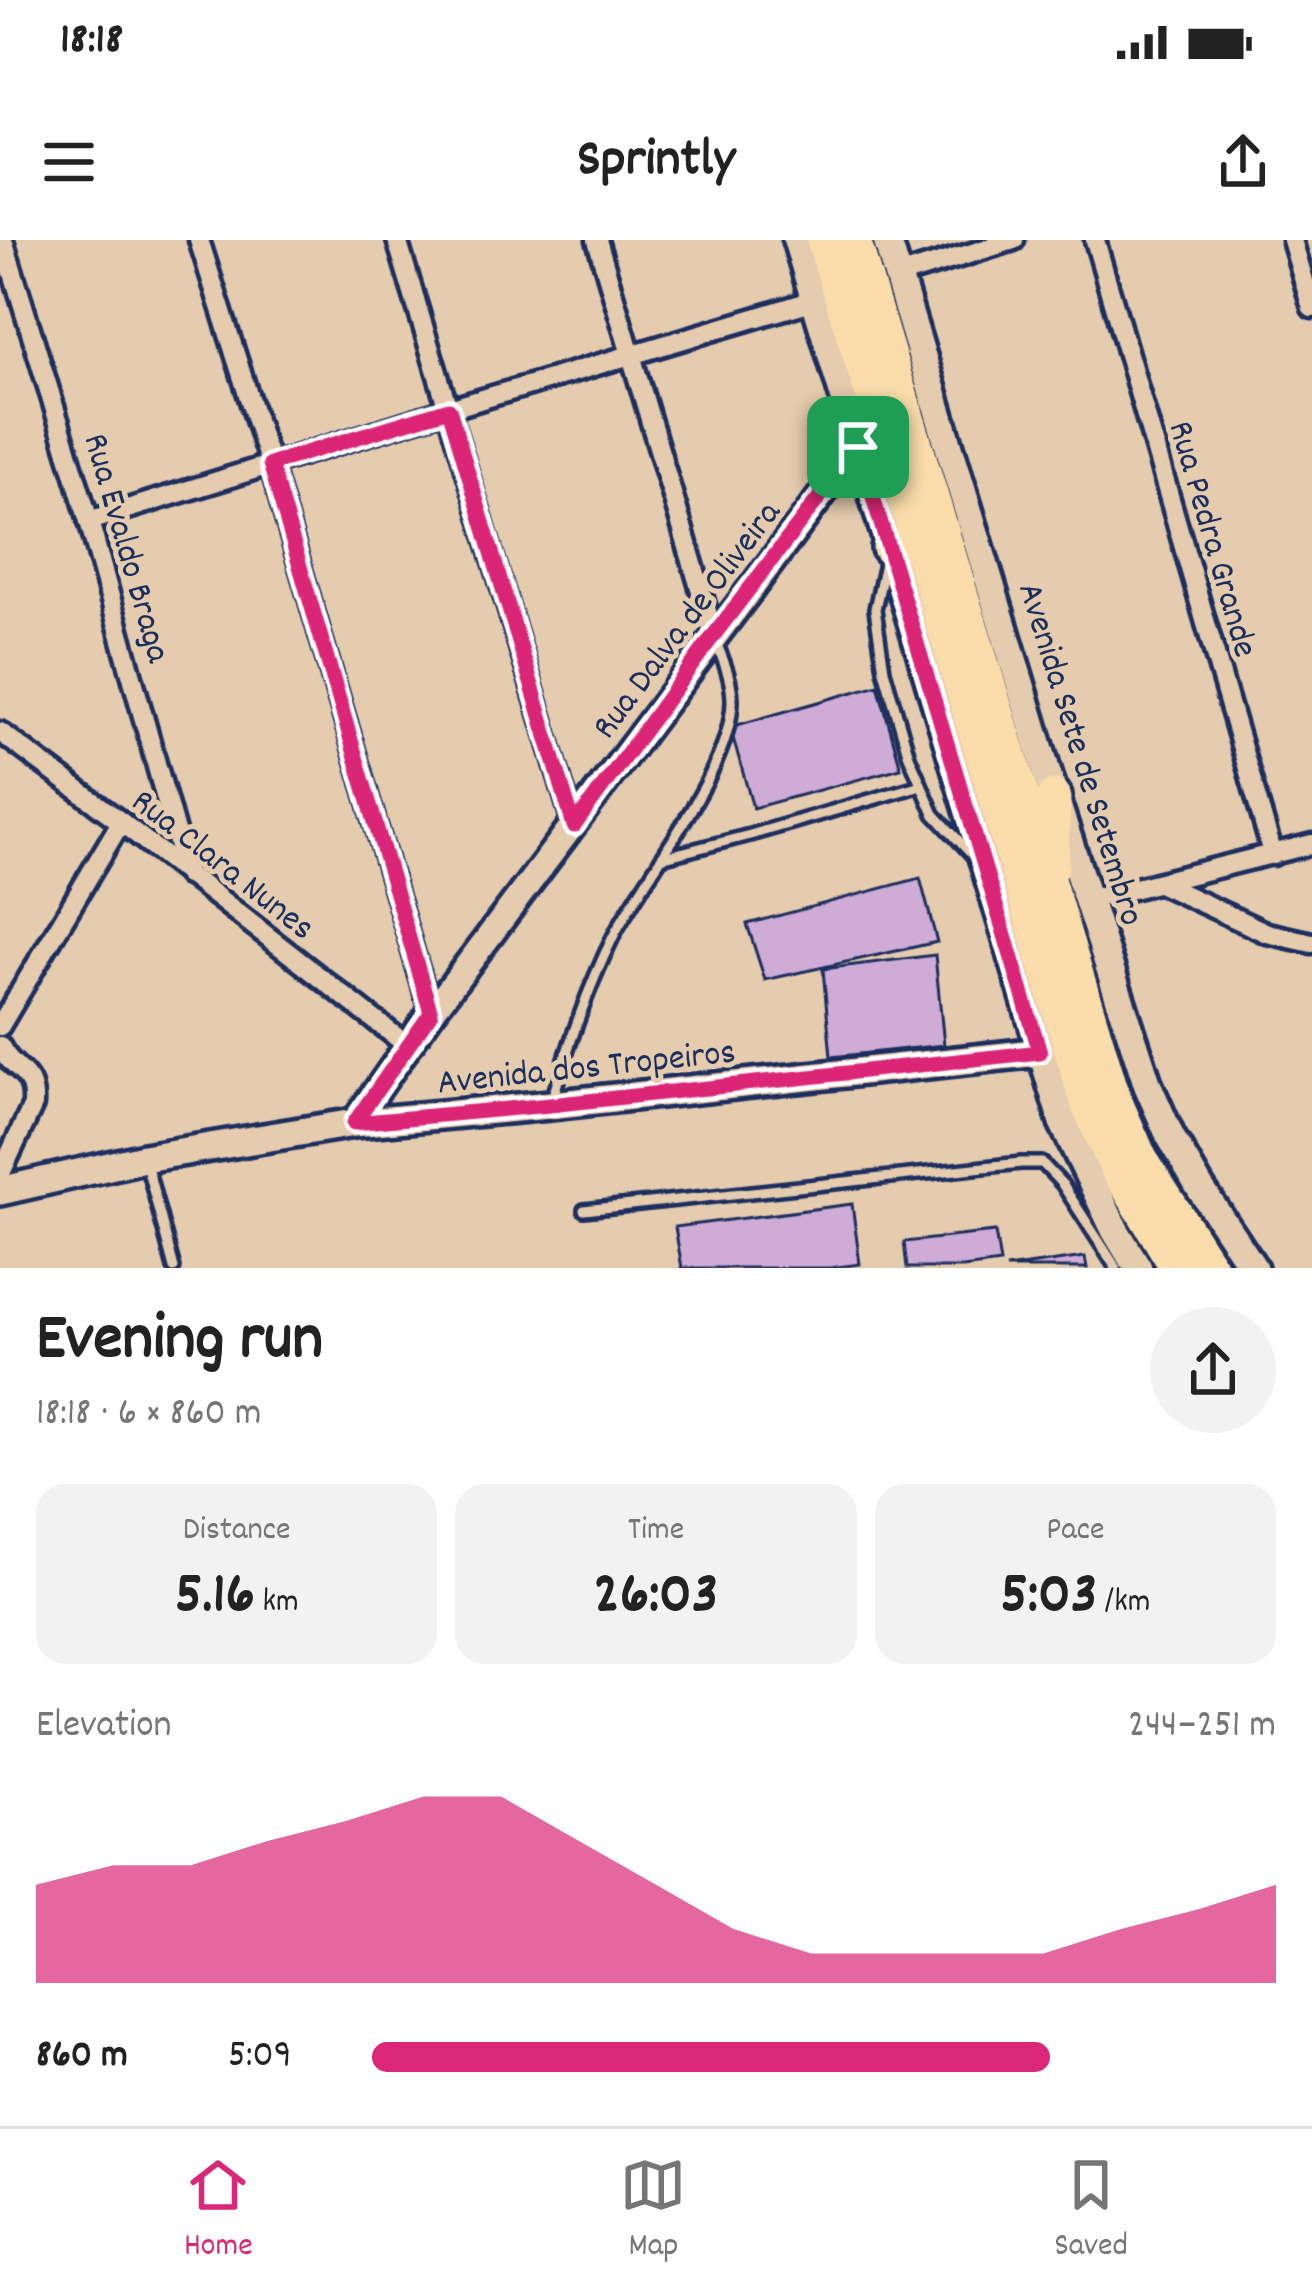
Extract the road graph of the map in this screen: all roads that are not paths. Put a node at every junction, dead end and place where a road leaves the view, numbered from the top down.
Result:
1 (3, 240) edge
2 (199, 240) edge
3 (397, 240) edge
4 (597, 240) edge
5 (797, 240) edge
6 (823, 240) edge
7 (854, 240) edge
8 (887, 240) edge
9 (1013, 240) edge
10 (1095, 240) edge
11 (1292, 240) edge
12 (898, 277) junction
13 (815, 300) junction
14 (1312, 308) edge
15 (632, 355) junction
16 (449, 409) junction
17 (858, 447) junction
18 (270, 464) junction
19 (89, 520) junction
20 (903, 543) junction
21 (714, 635) junction
22 (0, 732) edge
23 (921, 785) junction
24 (1054, 796) junction
25 (121, 822) junction
26 (574, 826) junction
27 (1312, 844) edge
28 (1274, 855) junction
29 (660, 858) junction
30 (985, 869) junction
31 (187, 875) junction
32 (1159, 883) junction
33 (1051, 892) junction
34 (1088, 900) junction
35 (1312, 943) edge
36 (431, 1013) junction
37 (0, 1026) edge
38 (0, 1046) edge
39 (408, 1046) junction
40 (1040, 1052) junction
41 (550, 1105) junction
42 (354, 1123) junction
43 (144, 1158) junction
44 (0, 1175) edge
45 (1077, 1182) junction
46 (0, 1191) edge
47 (584, 1210) dead end
48 (1143, 1216) junction
49 (174, 1268) edge
50 (1116, 1268) edge
51 (1138, 1268) edge
52 (1177, 1268) edge
53 (1211, 1268) edge
54 (1253, 1268) edge

1 - 19 street, Rua Evaldo Braga
2 - 18 street
3 - 16 street
4 - 15 street
5 - 13 main road
6 - 20 highway
7 - 33 highway, Avenida Sete de Setembro
8 - 12 main road, Avenida Sete de Setembro
9 - 12 street
10 - 28 street, Rua Pedra Grande
11 - 14 street
12 - 24 main road, Avenida Sete de Setembro
13 - 15 street
13 - 17 main road
15 - 16 street
15 - 21 street
16 - 18 street
16 - 26 street
17 - 20 main road
17 - 21 street, Rua Dalva de Oliveira
18 - 19 street
18 - 36 street
19 - 31 street, Rua Evaldo Braga
20 - 23 lane
20 - 30 main road
20 - 48 highway
21 - 26 street, Rua Dalva de Oliveira
21 - 29 lane
22 - 25 street, Rua Clara Nunes
23 - 29 lane
23 - 30 lane
24 - 33 highway
24 - 34 main road, Avenida Sete de Setembro
25 - 31 street, Rua Clara Nunes
25 - 37 street
26 - 36 street, Rua Dalva de Oliveira
27 - 28 street
28 - 32 street
29 - 41 lane
30 - 40 main road
31 - 39 street, Rua Clara Nunes
32 - 34 street
32 - 35 street
33 - 53 highway, Avenida Sete de Setembro
34 - 54 main road, Avenida Sete de Setembro
36 - 39 street, Rua Dalva de Oliveira
38 - 44 street
39 - 42 street, Rua Dalva de Oliveira
40 - 41 main road, Avenida dos Tropeiros
40 - 45 main road
41 - 42 main road, Avenida dos Tropeiros
42 - 43 main road, Avenida dos Tropeiros
43 - 46 main road, Avenida dos Tropeiros
43 - 49 lane
45 - 47 lane
45 - 48 highway
45 - 50 lane
45 - 51 main road
48 - 52 highway

